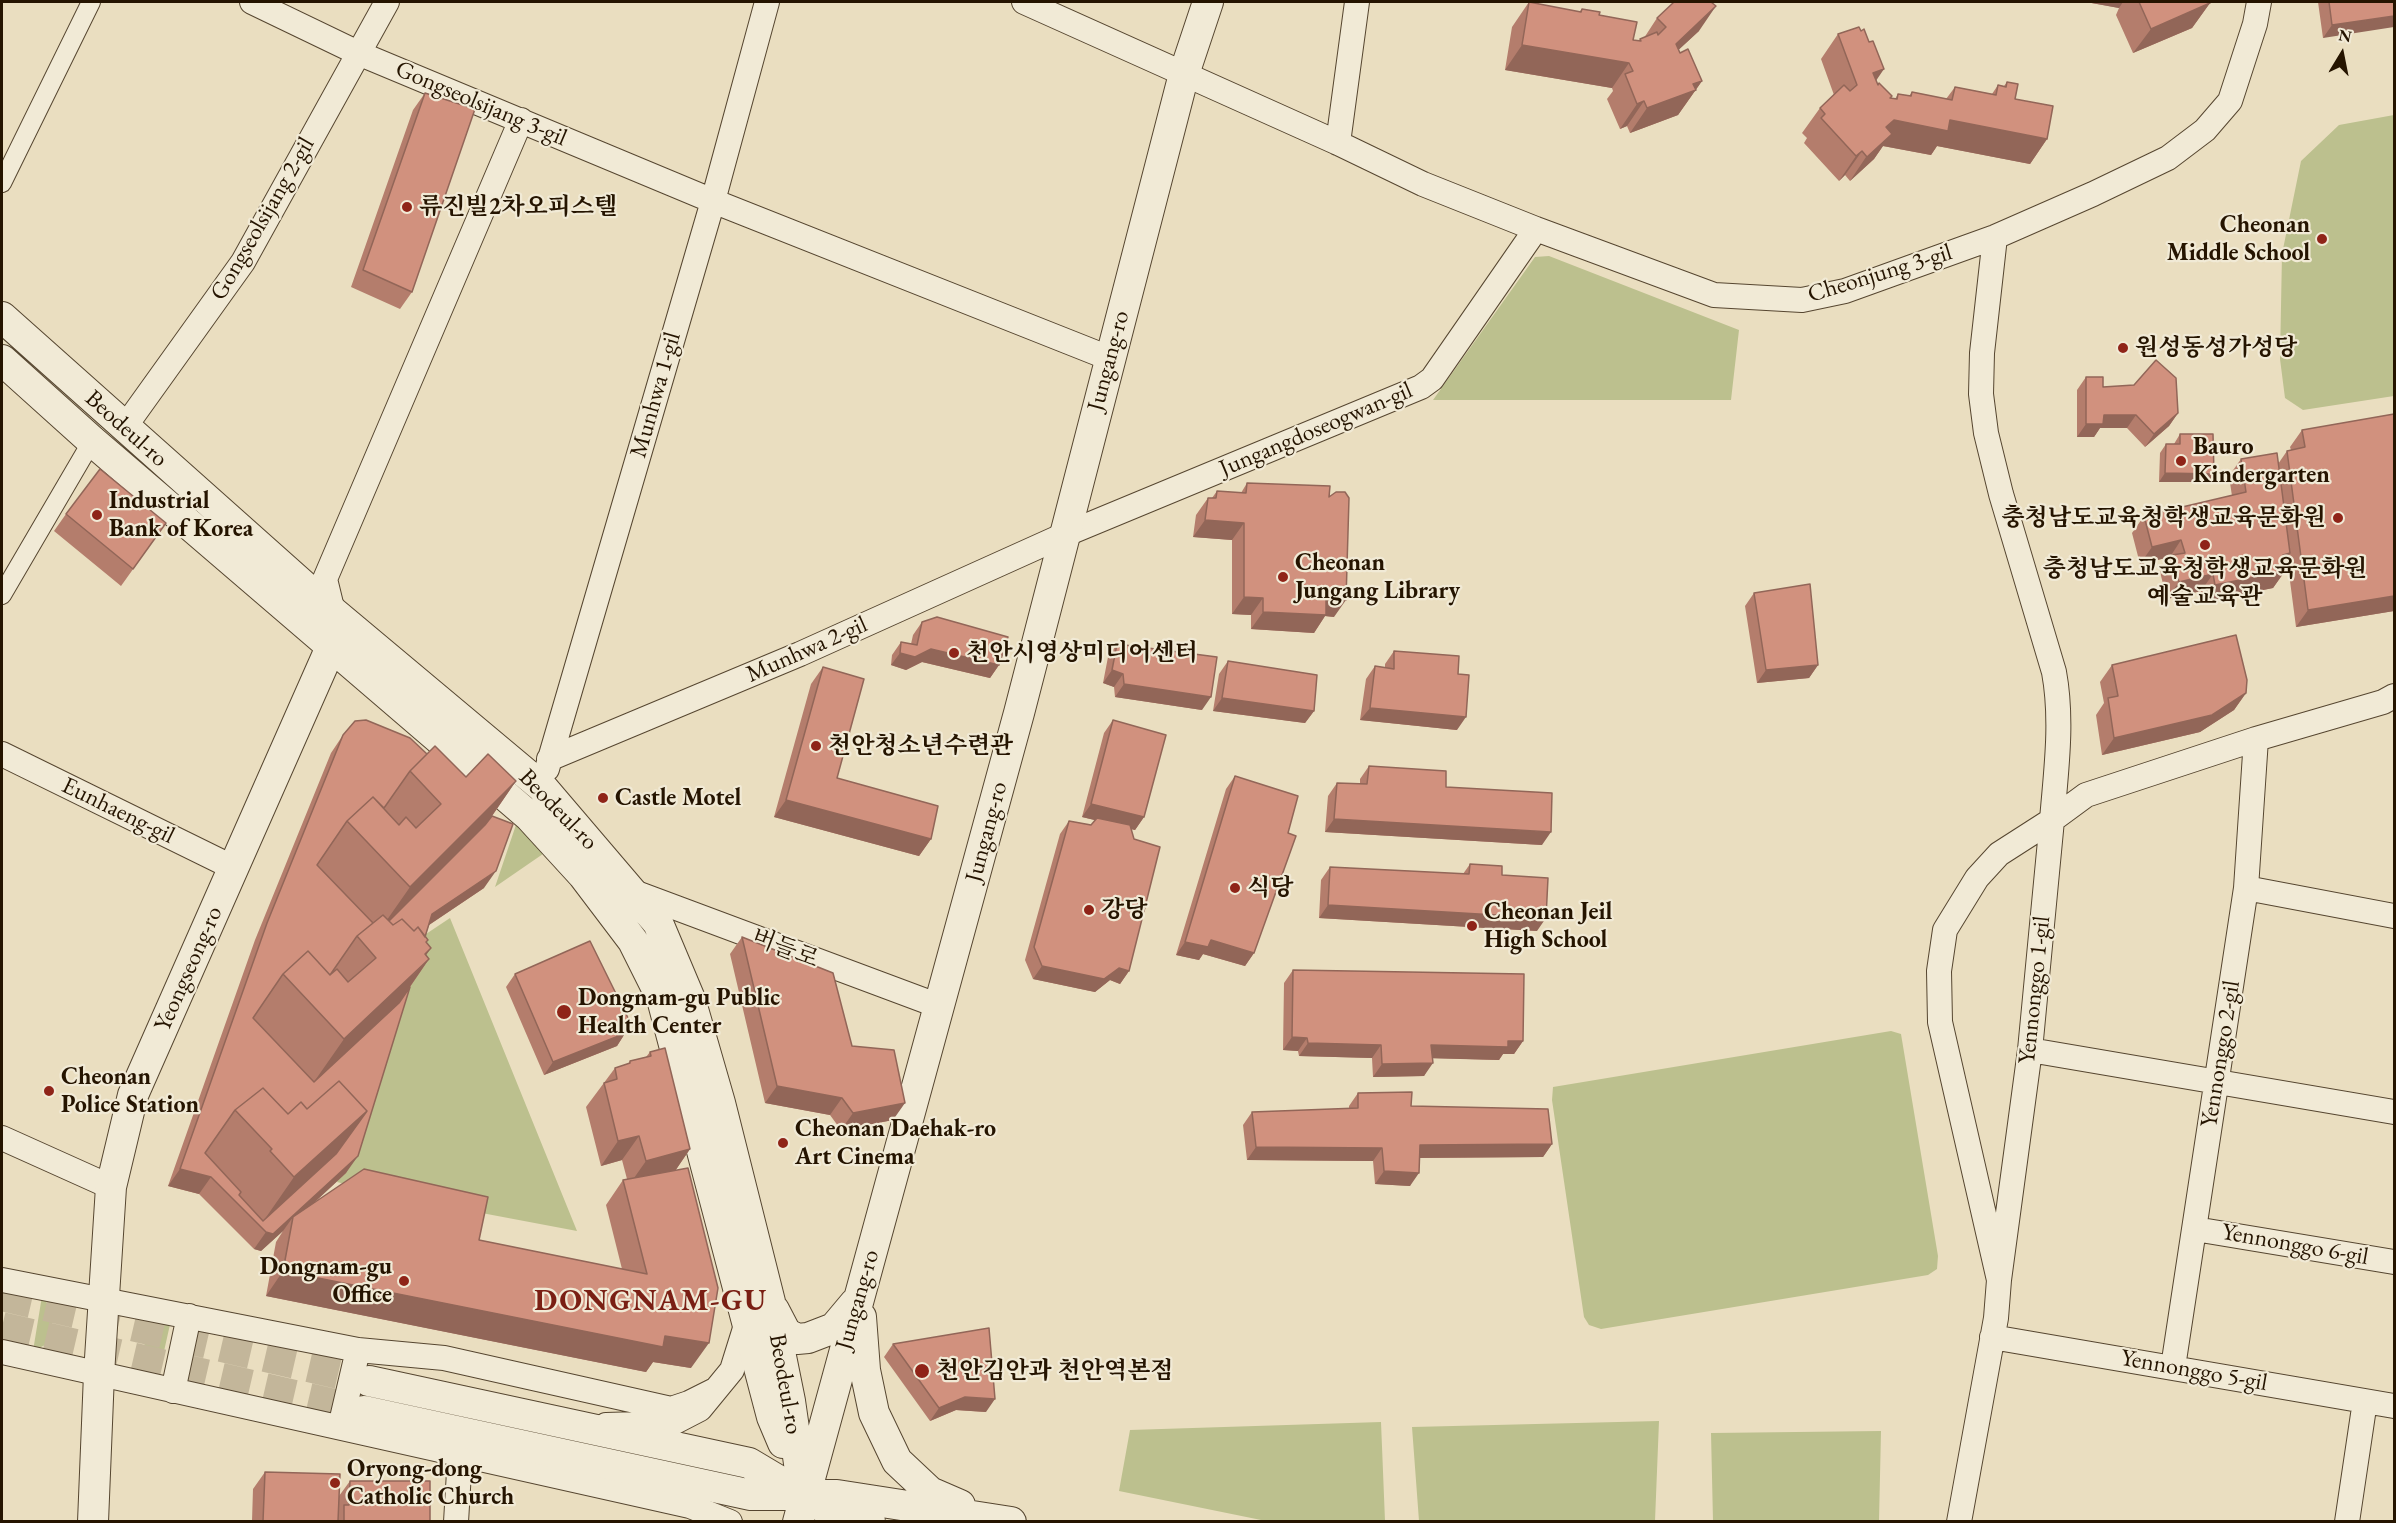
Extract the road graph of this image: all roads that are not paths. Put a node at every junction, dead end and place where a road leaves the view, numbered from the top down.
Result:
1 (91, 2) edge
2 (252, 2) edge
3 (387, 2) edge
4 (766, 2) edge
5 (1024, 2) edge
6 (1208, 2) edge
7 (1357, 2) edge
8 (2259, 2) edge
9 (358, 53) junction
10 (1184, 74) junction
11 (521, 120) junction
12 (1338, 143) junction
13 (2, 183) edge
14 (713, 201) junction
15 (1536, 229) junction
16 (1995, 237) junction
17 (2, 317) edge
18 (1109, 358) junction
19 (2, 360) edge
20 (124, 428) junction
21 (92, 441) junction
22 (1064, 535) junction
23 (2, 595) edge
24 (333, 612) junction
25 (331, 646) junction
26 (2391, 703) edge
27 (2256, 739) junction
28 (2, 754) edge
29 (546, 773) junction
30 (2052, 820) junction
31 (234, 868) junction
32 (2246, 888) junction
33 (632, 891) junction
34 (2394, 916) edge
35 (939, 1006) junction
36 (2030, 1050) junction
37 (2217, 1082) junction
38 (2394, 1112) edge
39 (2, 1138) edge
40 (111, 1187) junction
41 (2195, 1229) junction
42 (2394, 1262) edge
43 (2, 1280) edge
44 (1999, 1280) junction
45 (859, 1298) junction
46 (103, 1300) junction
47 (770, 1302) junction
48 (189, 1317) junction
49 (747, 1322) junction
50 (1992, 1337) junction
51 (354, 1349) junction
52 (2, 1352) edge
53 (2173, 1367) junction
54 (99, 1374) junction
55 (369, 1381) tunnel mouth
56 (715, 1390) junction
57 (173, 1391) junction
58 (2365, 1401) junction
59 (2394, 1406) edge
60 (346, 1421) junction
61 (584, 1426) junction
62 (460, 1455) junction
63 (801, 1509) edge
64 (687, 1514) edge
65 (998, 1519) edge
66 (93, 1521) edge
67 (456, 1521) edge
68 (730, 1521) edge
69 (870, 1521) edge
70 (1959, 1521) edge
71 (2347, 1521) edge

1 - 13 street
2 - 9 street, Gongseolsijang 3-gil
3 - 9 street, Gongseolsijang 2-gil
4 - 14 street, Munhwa 1-gil
5 - 10 street, Cheonjung 3-gil
6 - 10 street, Jungang-ro
7 - 12 street
8 - 16 street, Cheonjung 3-gil
9 - 11 street, Gongseolsijang 3-gil
9 - 20 street, Gongseolsijang 2-gil
10 - 12 street, Cheonjung 3-gil
10 - 18 street, Jungang-ro
11 - 14 street, Gongseolsijang 3-gil
11 - 24 street
12 - 15 street, Cheonjung 3-gil
14 - 18 street, Gongseolsijang 3-gil
14 - 29 street, Munhwa 1-gil
15 - 16 street, Cheonjung 3-gil
15 - 22 street, Jungangdoseogwan-gil
16 - 30 street, Yennonggo 1-gil
17 - 20 street, Beodeul-ro
18 - 22 street, Jungang-ro
19 - 21 street, Beodeul-ro
20 - 24 street, Beodeul-ro
21 - 23 street
21 - 25 street, Beodeul-ro
22 - 29 street, Munhwa 2-gil
22 - 35 street, Jungang-ro
24 - 25 street, Yeongseong-ro
24 - 29 street, Beodeul-ro
25 - 31 street, Yeongseong-ro
25 - 49 street, Beodeul-ro
26 - 27 street
27 - 30 street
27 - 32 street, Yennonggo 2-gil
28 - 31 street, Eunhaeng-gil
29 - 33 street, Beodeul-ro
30 - 36 street, Yennonggo 1-gil
30 - 44 street
31 - 40 street, Yeongseong-ro
32 - 34 street
32 - 37 street, Yennonggo 2-gil
33 - 35 street, 버들로
33 - 47 street, Beodeul-ro
35 - 45 street, Jungang-ro
36 - 37 street
36 - 44 street, Yennonggo 1-gil
37 - 38 street
37 - 41 street, Yennonggo 2-gil
39 - 40 street
40 - 46 street, Yeongseong-ro
41 - 42 street, Yennonggo 6-gil
41 - 53 street, Yennonggo 2-gil
43 - 46 street
44 - 50 street, Yennonggo 1-gil
45 - 47 street
45 - 63 street, Jungang-ro
45 - 65 street
46 - 48 street
46 - 54 street, Yeongseong-ro
47 - 63 street, Beodeul-ro
48 - 51 street
48 - 57 street
49 - 56 street
49 - 63 street, Beodeul-ro
50 - 53 street, Yennonggo 5-gil
50 - 70 street, Yennonggo 1-gil
51 - 56 street
51 - 60 street
52 - 54 street
53 - 58 street, Yennonggo 5-gil
54 - 57 street
54 - 66 street, Yeongseong-ro
55 - 61 street
56 - 61 street
57 - 60 street
58 - 59 street, Yennonggo 5-gil
58 - 71 street
60 - 62 street
60 - 63 street
61 - 63 street
62 - 64 street
62 - 67 street
63 - 65 street
63 - 69 street
64 - 68 street

